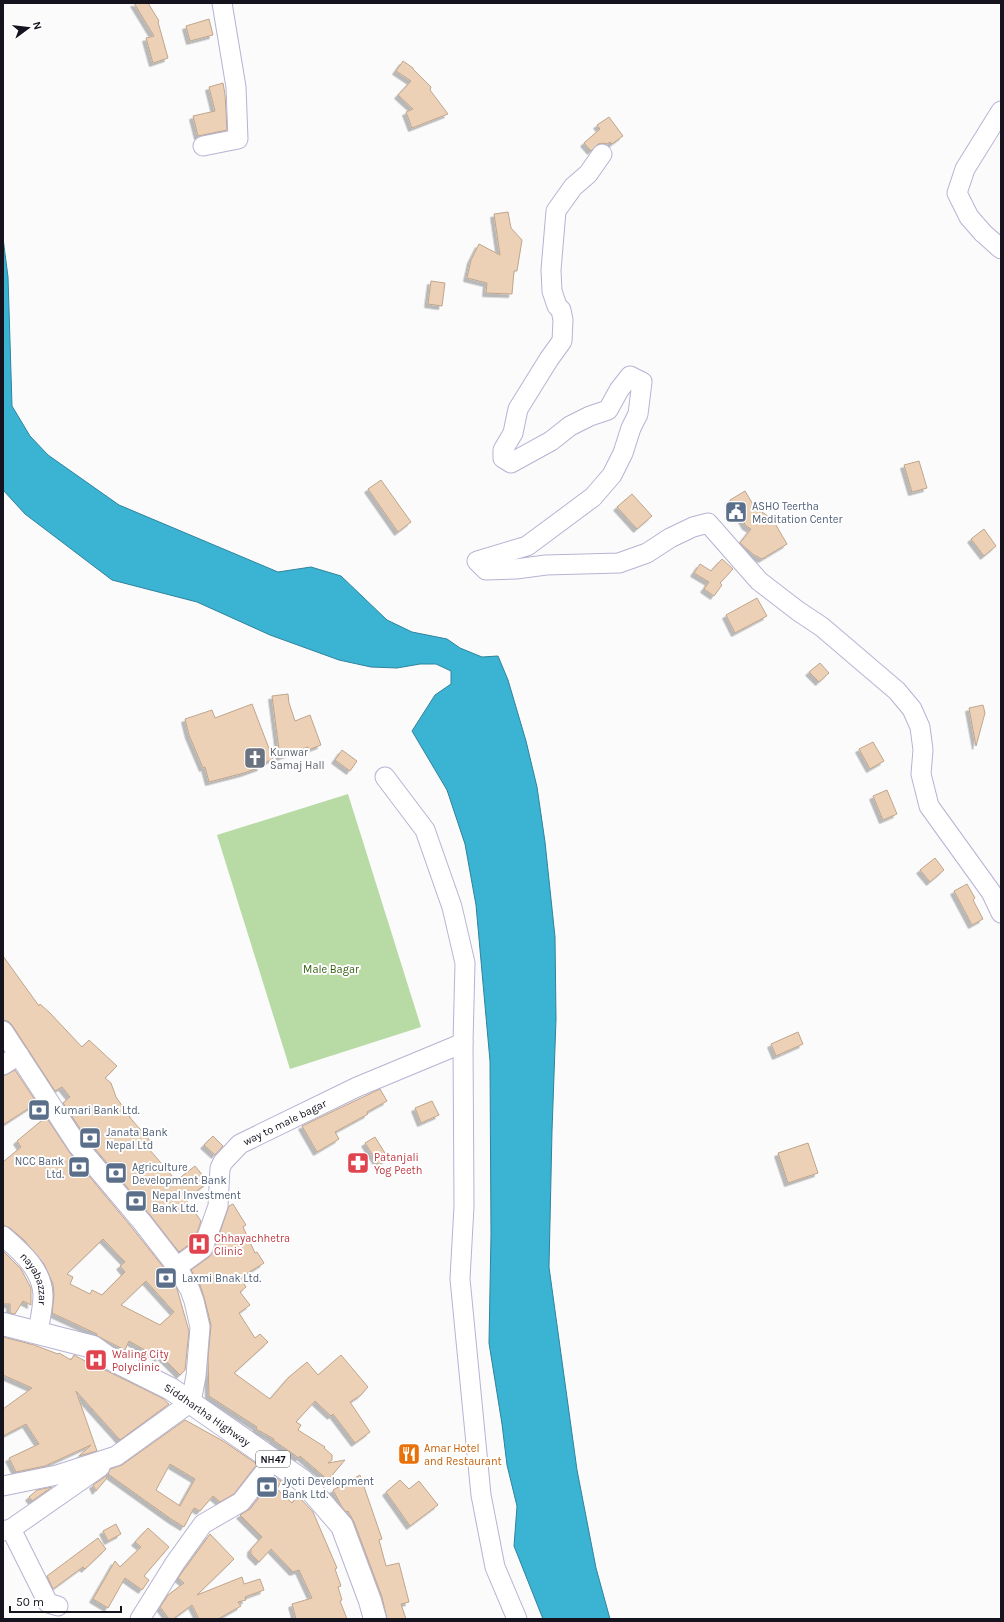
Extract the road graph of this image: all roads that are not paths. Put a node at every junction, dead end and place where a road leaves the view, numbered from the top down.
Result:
1 (222, 3) edge
2 (1001, 111) edge
3 (204, 146) dead end
4 (602, 154) dead end
5 (1001, 249) edge
6 (385, 776) dead end
7 (1001, 913) edge
8 (3, 1031) edge
9 (464, 1043) junction
10 (19, 1056) junction
11 (3, 1065) edge
12 (3, 1236) edge
13 (177, 1267) junction
14 (3, 1324) edge
15 (38, 1332) junction
16 (191, 1402) junction
17 (116, 1456) junction
18 (274, 1460) junction
19 (3, 1486) edge
20 (7, 1530) edge
21 (58, 1606) dead end
22 (140, 1619) edge
23 (375, 1619) edge
24 (517, 1619) edge

1 - 3 street
2 - 5 street
4 - 7 street
6 - 9 street
8 - 10 street
9 - 13 street, way to male bagar
9 - 24 street
10 - 11 street
10 - 13 street
12 - 15 street, nayabazzar
13 - 16 street
14 - 15 highway, Siddhartha Highway / NH47
15 - 16 highway, Siddhartha Highway / NH47
16 - 17 street
16 - 18 highway, Siddhartha Highway / NH47
17 - 19 street
17 - 20 street
18 - 22 street
18 - 23 highway, Siddhartha Highway / NH47
20 - 21 street

